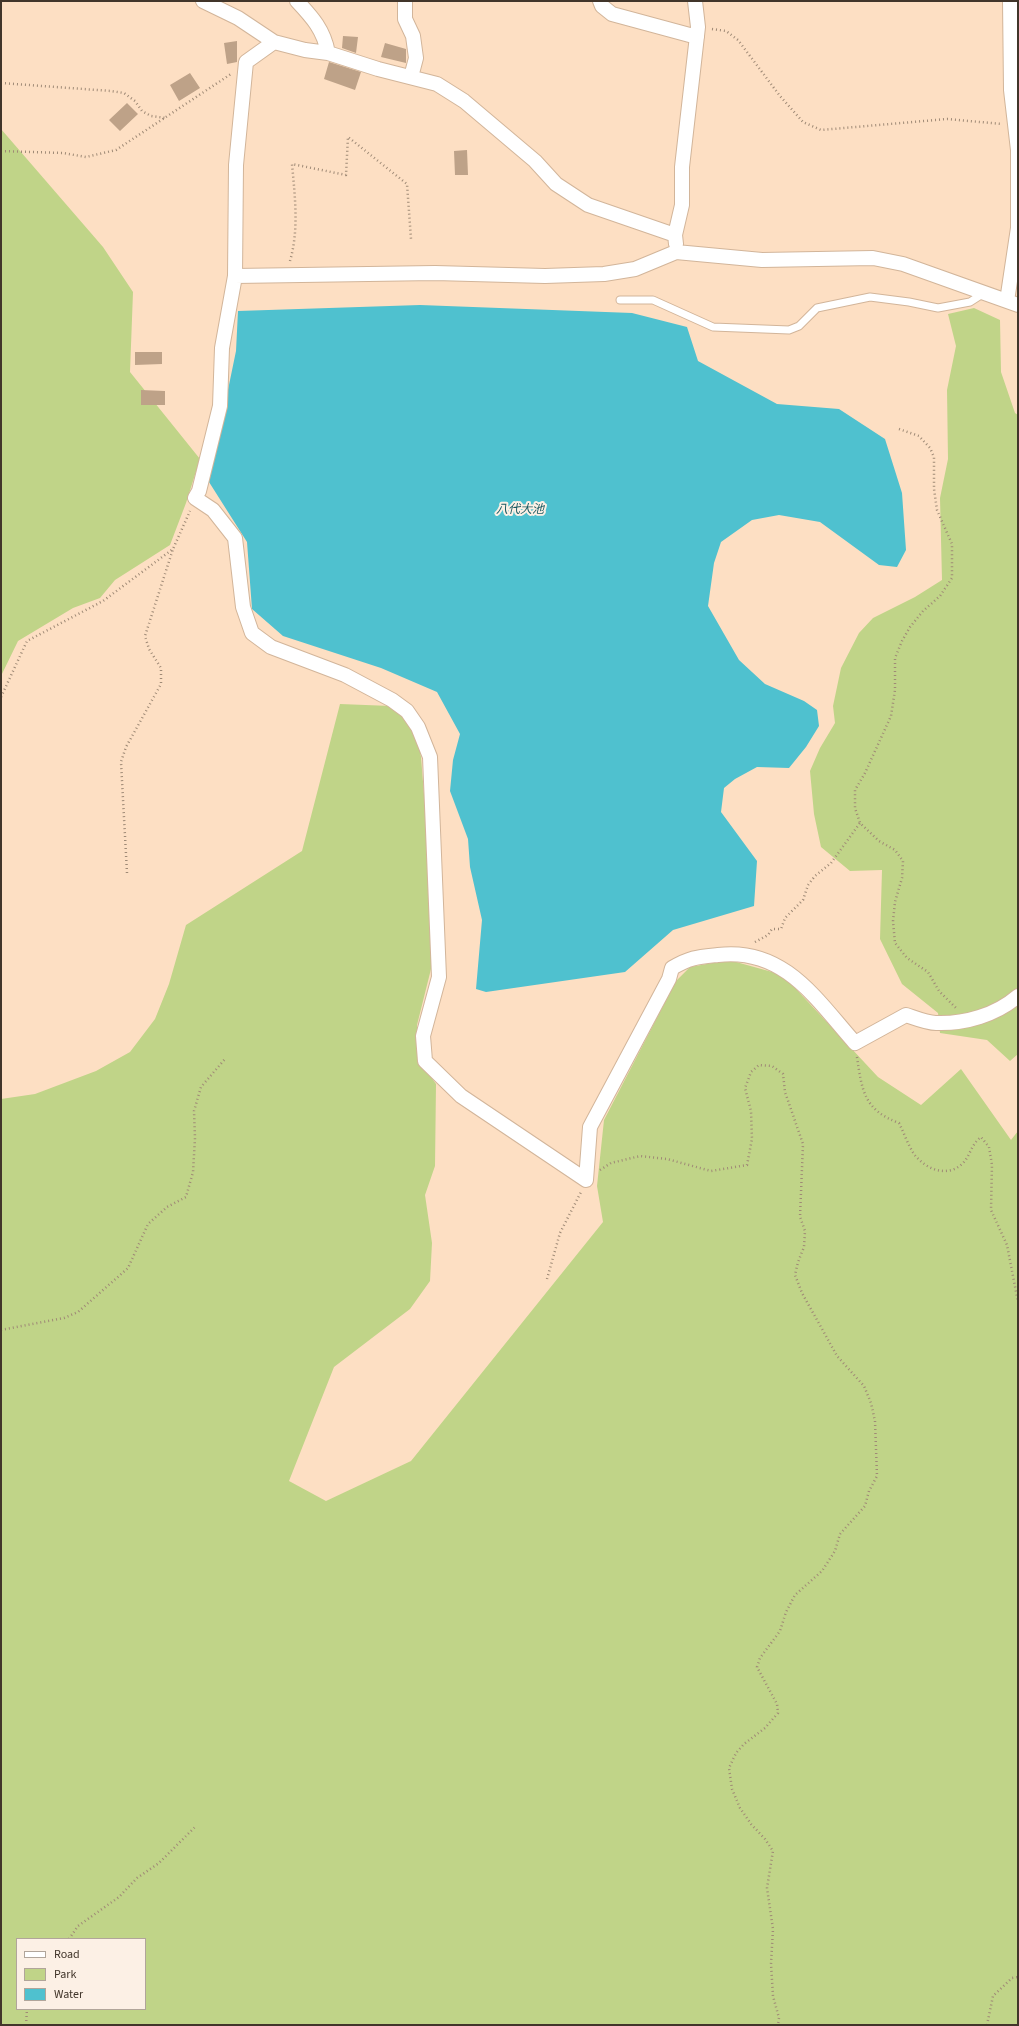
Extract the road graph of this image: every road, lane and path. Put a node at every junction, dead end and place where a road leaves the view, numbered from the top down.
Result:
1 (203, 1) edge
2 (297, 1) edge
3 (406, 1) edge
4 (600, 1) edge
5 (694, 1) edge
6 (1010, 1) edge
7 (697, 32) junction
8 (274, 42) junction
9 (328, 53) junction
10 (246, 62) junction
11 (411, 78) junction
12 (1, 83) edge
13 (166, 118) junction
14 (1015, 125) junction
15 (1, 151) edge
16 (675, 235) junction
17 (411, 239) dead end
18 (676, 252) junction
19 (286, 275) junction
20 (235, 276) junction
21 (984, 293) junction
22 (620, 300) dead end
23 (1012, 303) edge
24 (899, 429) dead end
25 (195, 498) junction
26 (173, 549) junction
27 (1, 697) edge
28 (860, 823) junction
29 (127, 873) dead end
30 (740, 954) junction
31 (1018, 996) edge
32 (970, 1021) junction
33 (854, 1043) junction
34 (224, 1059) dead end
35 (586, 1180) junction
36 (547, 1279) dead end
37 (1018, 1302) edge
38 (1, 1330) edge
39 (196, 1826) dead end
40 (70, 1938) edge
41 (1018, 1977) edge
42 (27, 2010) edge
43 (26, 2025) edge
44 (778, 2025) edge
45 (987, 2025) edge

1 - 8 street
2 - 9 street
3 - 11 street
4 - 7 street
5 - 7 street
6 - 14 street
7 - 14 path
7 - 16 street
8 - 9 street
8 - 10 street
9 - 11 street
10 - 13 path
10 - 20 street
11 - 16 street
12 - 13 path
13 - 15 path
14 - 23 street
16 - 18 street
17 - 19 path
18 - 19 street
18 - 21 street
19 - 20 street
20 - 25 street
21 - 22 lane
21 - 23 street
24 - 28 path
25 - 26 path
25 - 35 street
26 - 27 path
26 - 29 path
28 - 30 path
28 - 32 path
30 - 33 street
30 - 35 street
31 - 32 street
32 - 33 street
33 - 37 path
34 - 38 path
35 - 36 path
35 - 44 path
39 - 40 path
41 - 45 path
42 - 43 path

